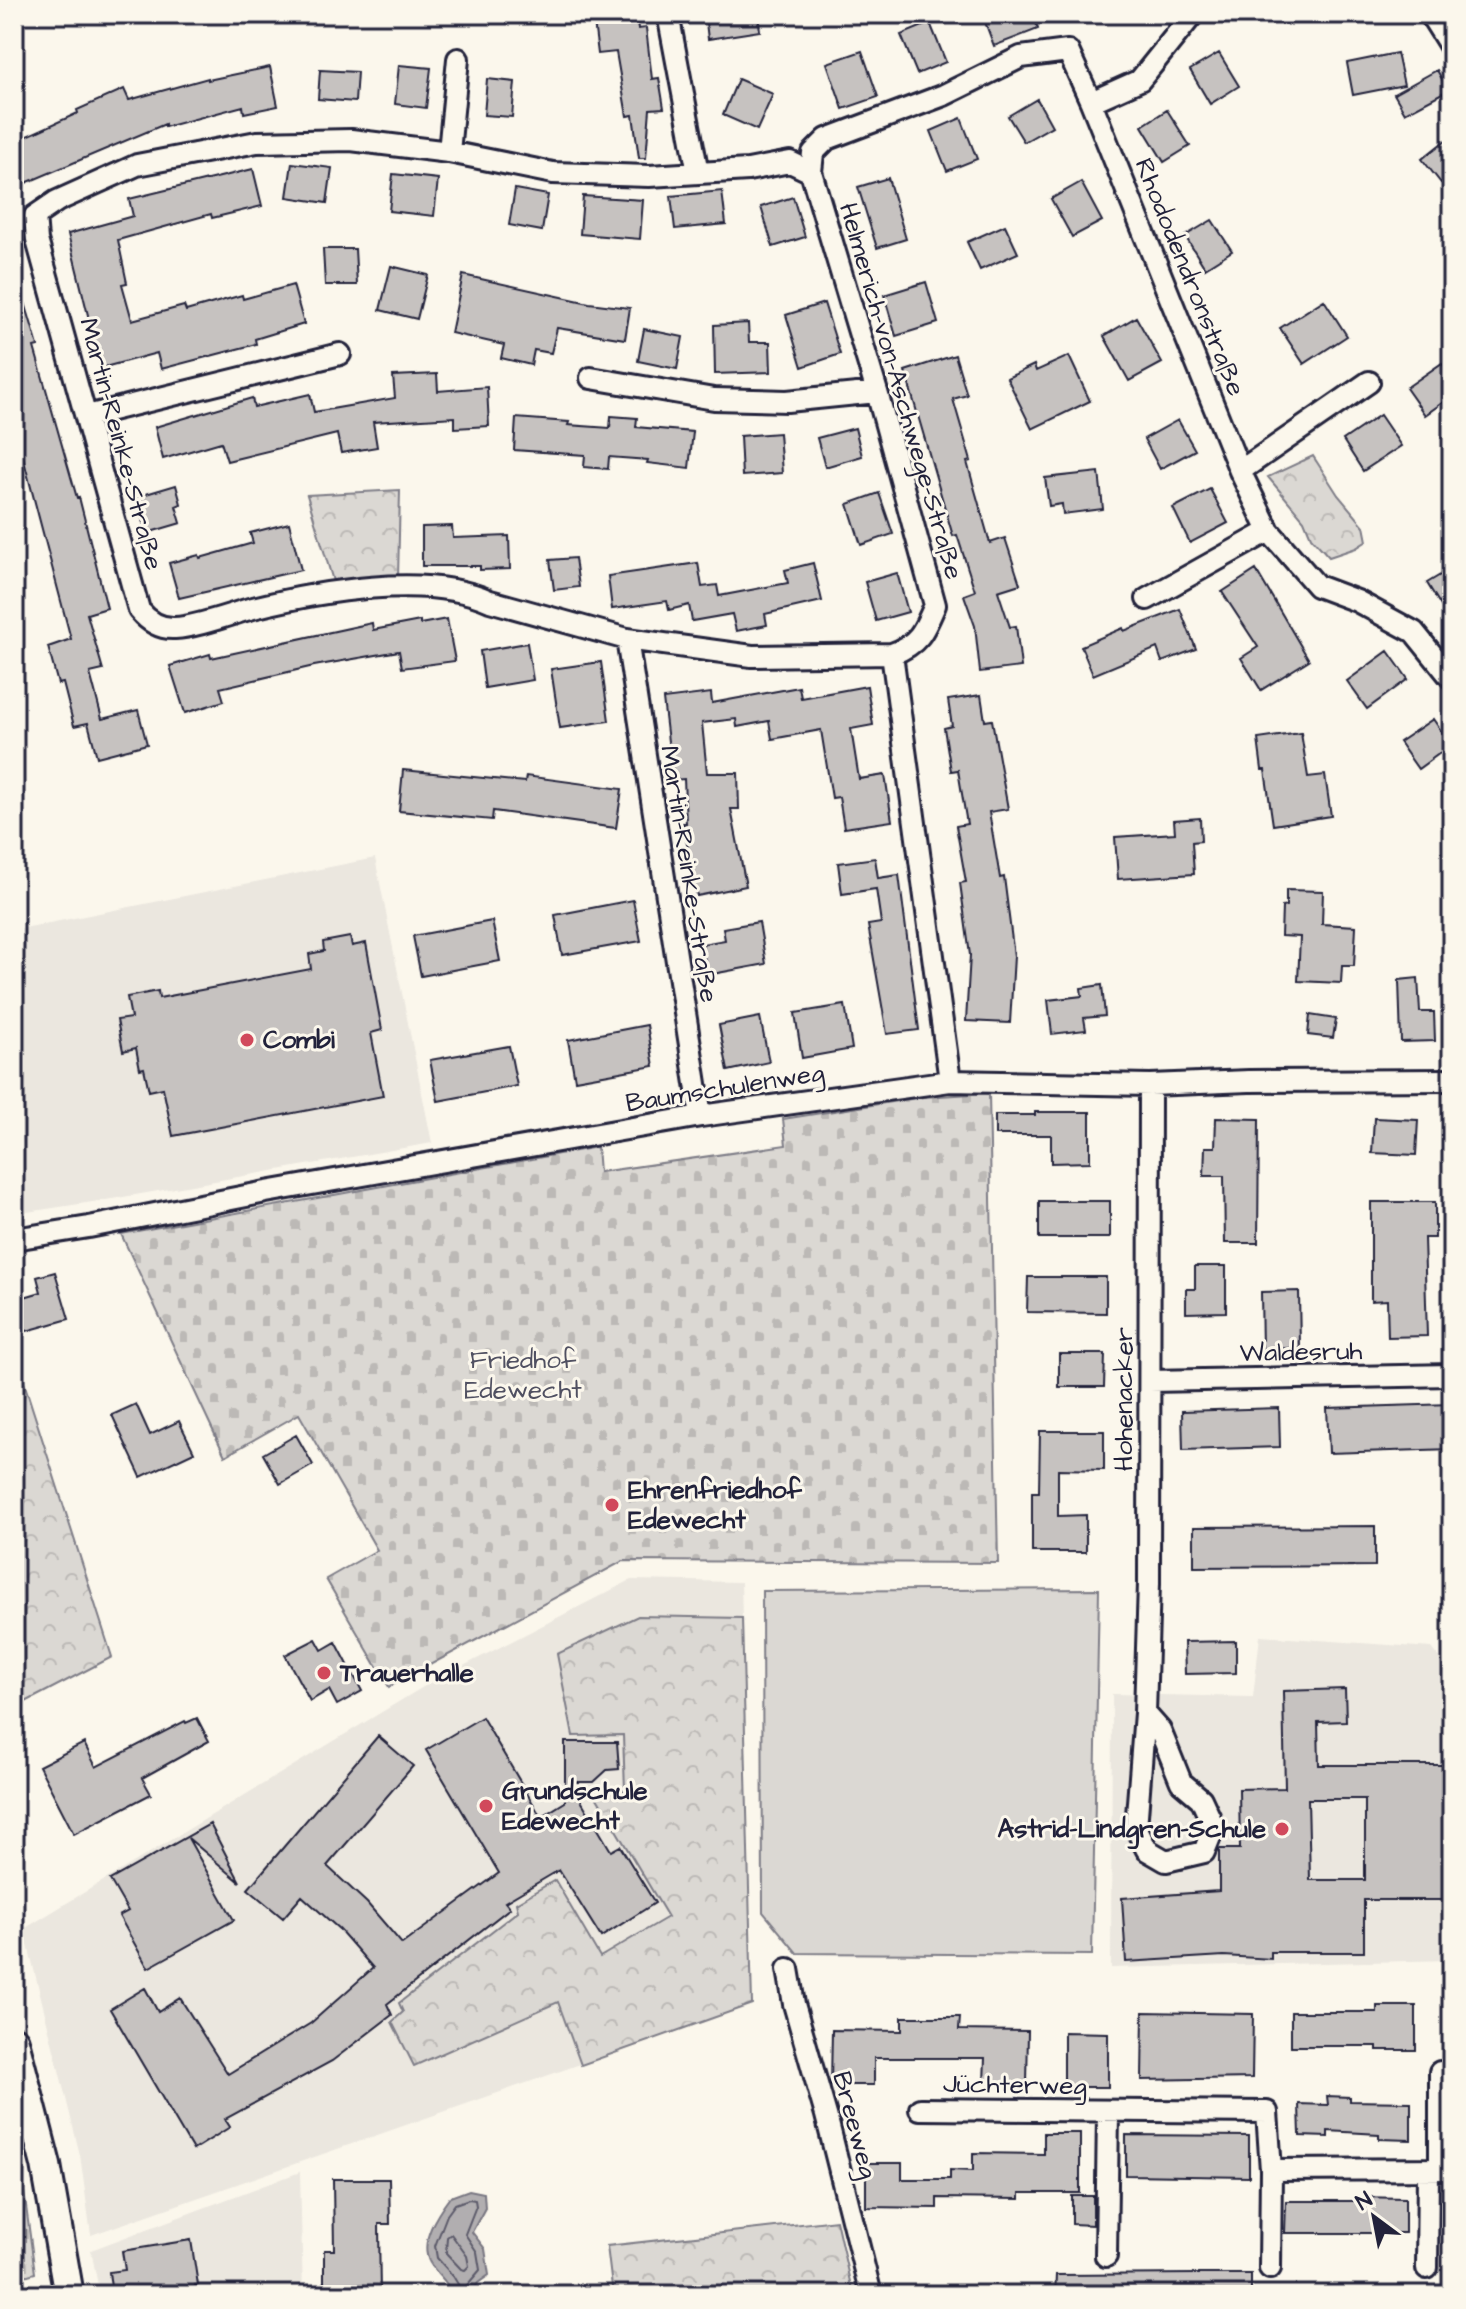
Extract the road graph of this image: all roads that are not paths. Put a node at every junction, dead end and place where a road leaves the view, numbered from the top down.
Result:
1 (668, 14) edge
2 (1193, 14) edge
3 (1430, 14) edge
4 (1452, 49) edge
5 (458, 59) dead end
6 (1091, 102) junction
7 (449, 152) junction
8 (811, 172) junction
9 (698, 173) junction
10 (340, 354) dead end
11 (591, 378) dead end
12 (1369, 382) dead end
13 (877, 392) junction
14 (87, 416) junction
15 (1240, 471) junction
16 (1269, 531) junction
17 (1147, 599) dead end
18 (627, 639) junction
19 (892, 654) junction
20 (1448, 666) edge
21 (1452, 1080) edge
22 (950, 1081) junction
23 (1150, 1085) junction
24 (701, 1116) junction
25 (14, 1239) edge
26 (1452, 1375) edge
27 (1150, 1381) junction
28 (1145, 1713) junction
29 (788, 1969) dead end
30 (14, 2041) edge
31 (1440, 2072) dead end
32 (920, 2109) dead end
33 (1108, 2112) junction
34 (1271, 2170) junction
35 (1440, 2170) edge
36 (1106, 2256) dead end
37 (1270, 2268) dead end
38 (1427, 2268) dead end
39 (69, 2295) edge
40 (871, 2295) edge

1 - 9 street
2 - 6 street
3 - 4 street
5 - 7 street
6 - 8 street, Rhododendronstraße
6 - 15 street, Rhododendronstraße
7 - 9 street, Martin-Reinke-Straße
7 - 14 street, Martin-Reinke-Straße
8 - 9 street, Martin-Reinke-Straße
8 - 13 street, Helmerich-von-Aschwege-Straße
10 - 14 street
11 - 13 street
12 - 15 street
13 - 19 street, Helmerich-von-Aschwege-Straße
14 - 18 street, Martin-Reinke-Straße
15 - 16 street, Rhododendronstraße
16 - 17 street
16 - 20 street, Rhododendronstraße
18 - 19 street, Martin-Reinke-Straße
18 - 24 street, Martin-Reinke-Straße
19 - 22 street
21 - 23 street, Baumschulenweg
22 - 23 street, Baumschulenweg
22 - 24 street, Baumschulenweg
23 - 27 street, Hohenacker
24 - 25 street, Baumschulenweg
26 - 27 street, Waldesruh
27 - 28 street, Hohenacker
28 - 28 street, Hohenacker
29 - 40 street, Breeweg
30 - 39 main road
31 - 35 street
32 - 33 street, Jüchterweg
33 - 34 street, Jüchterweg
33 - 36 street, Jüchterweg
34 - 35 street
34 - 37 street, Jüchterweg
35 - 38 street

